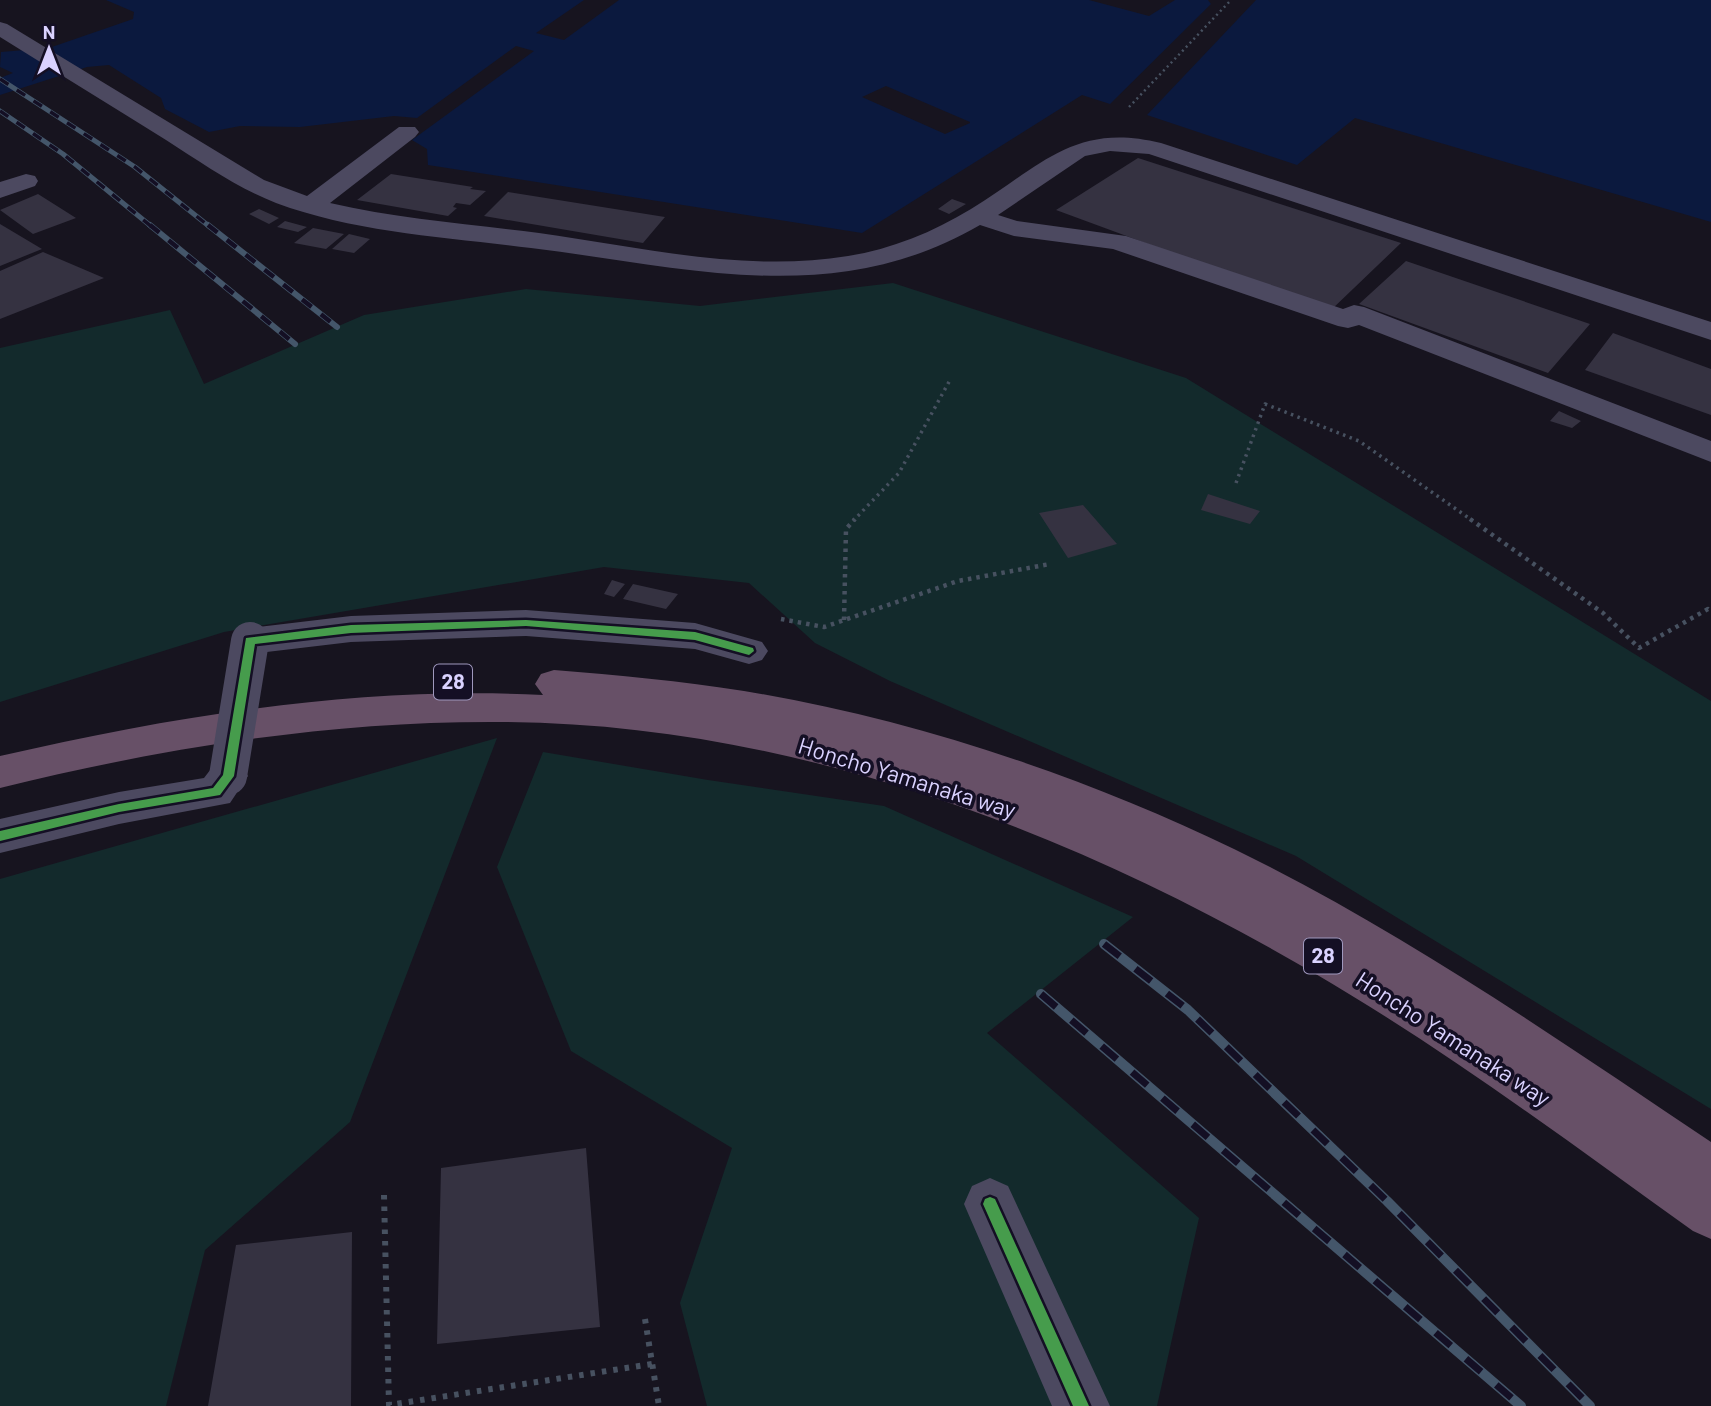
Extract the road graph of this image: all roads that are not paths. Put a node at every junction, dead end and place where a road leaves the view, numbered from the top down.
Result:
1 (0, 28) edge
2 (407, 132) dead end
3 (26, 181) dead end
4 (0, 191) edge
5 (311, 205) junction
6 (979, 217) junction
7 (1711, 331) edge
8 (1711, 452) edge
9 (749, 651) dead end
10 (0, 745) edge
11 (901, 757) junction
12 (0, 772) edge
13 (0, 836) edge
14 (1711, 1172) edge
15 (990, 1204) dead end
16 (1711, 1213) edge
17 (1081, 1406) edge

1 - 5 street
2 - 5 street
3 - 4 street
5 - 6 street
6 - 7 street
6 - 8 street
9 - 13 street, bridge
10 - 11 highway, Honcho Yamanaka way / 28
11 - 12 highway, Honcho Yamanaka way / 28
11 - 14 highway, Honcho Yamanaka way / 28
11 - 16 highway, Honcho Yamanaka way / 28
15 - 17 street

